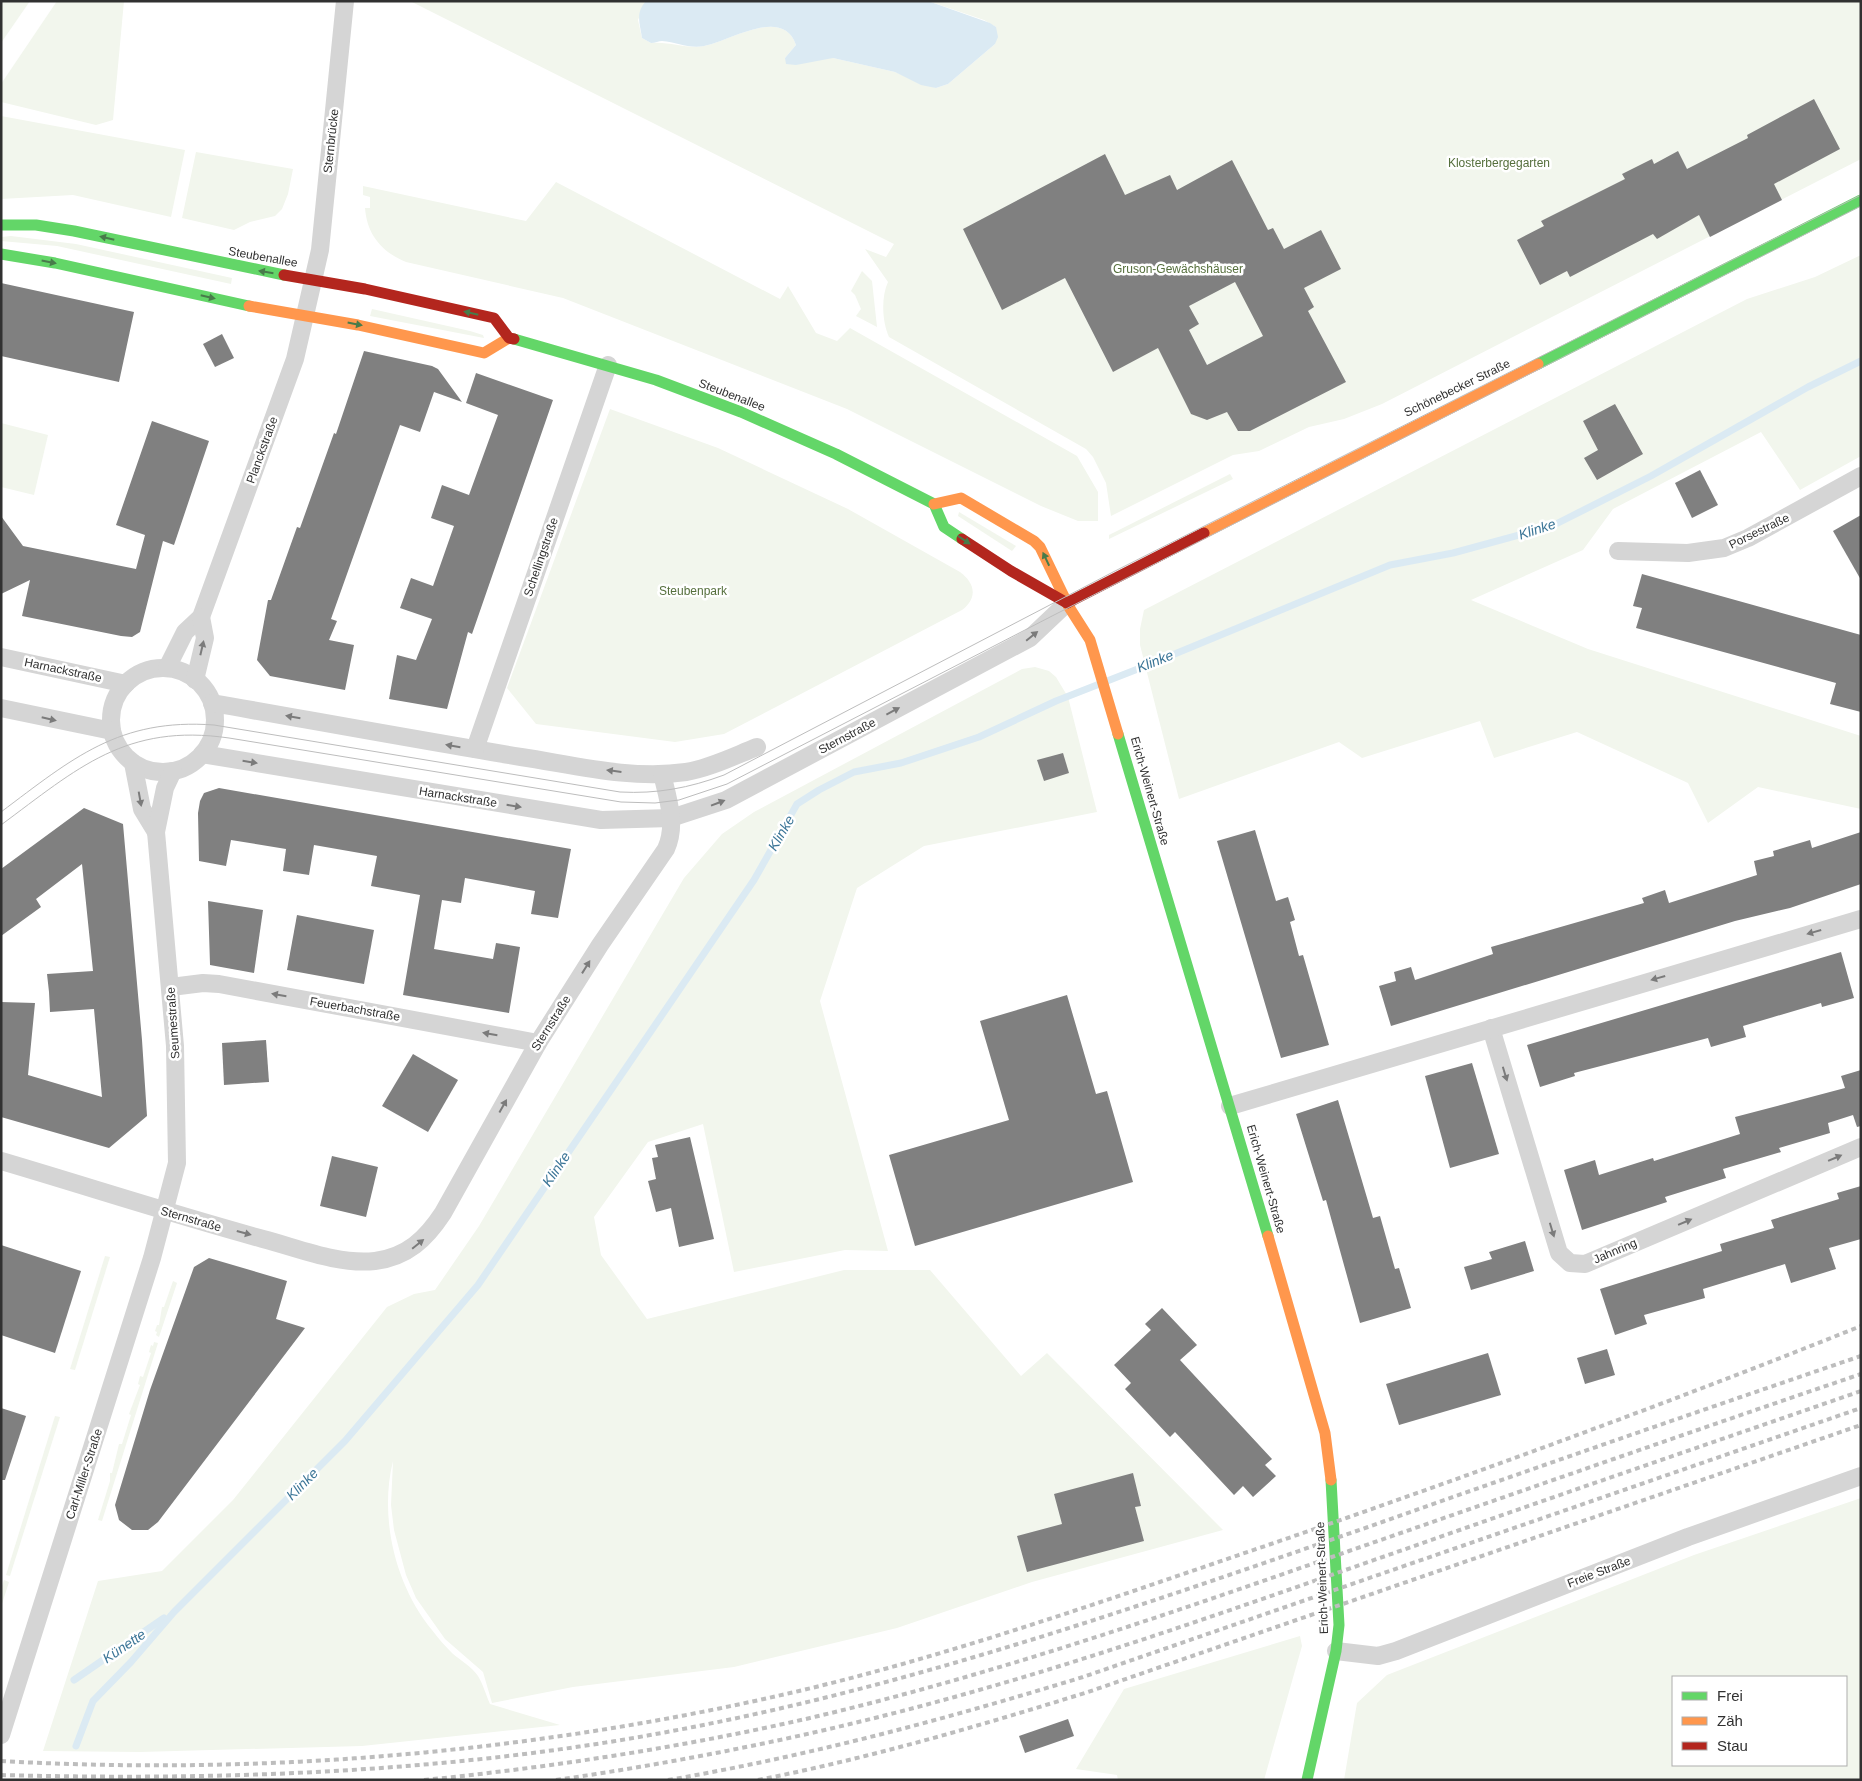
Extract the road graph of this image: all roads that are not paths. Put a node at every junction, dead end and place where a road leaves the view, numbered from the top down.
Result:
1 (346, 1) edge
2 (1861, 200) edge
3 (1, 225) edge
4 (1, 254) edge
5 (314, 280) junction
6 (307, 316) junction
7 (509, 338) junction
8 (608, 365) junction
9 (1861, 476) edge
10 (934, 504) junction
11 (1618, 551) dead end
12 (1067, 603) junction
13 (201, 617) junction
14 (1, 657) edge
15 (167, 668) junction
16 (196, 680) junction
17 (126, 684) junction
18 (212, 703) junction
19 (1, 708) edge
20 (112, 731) junction
21 (757, 747) dead end
22 (475, 749) junction
23 (202, 754) junction
24 (133, 763) junction
25 (174, 771) junction
26 (662, 774) junction
27 (672, 818) junction
28 (156, 832) junction
29 (1861, 918) edge
30 (170, 987) junction
31 (1491, 1028) junction
32 (538, 1042) junction
33 (1230, 1106) junction
34 (1861, 1147) edge
35 (1, 1161) edge
36 (163, 1211) junction
37 (1861, 1476) edge
38 (1336, 1651) junction
39 (1, 1735) edge
40 (1307, 1780) edge

1 - 5 street, Sternbrücke
2 - 12 main road, Schönebecker Straße
5 -> 3 main road, Steubenallee
4 -> 6 main road
5 - 6 street, Planckstraße
7 -> 5 main road, Steubenallee
6 -> 7 main road
6 - 13 street, Planckstraße
7 - 8 main road, Steubenallee
8 - 10 main road, Steubenallee
8 - 22 street, Schellingstraße
9 - 11 street, Porsestraße
10 -> 12 main road
12 -> 10 main road
27 -> 12 street, Sternstraße
12 - 33 main road, Erich-Weinert-Straße
13 - 15 street, Planckstraße
16 -> 13 street, Planckstraße
14 - 17 street, Harnackstraße
15 - 16 street
15 - 17 street
16 - 18 street
17 - 20 street
22 -> 18 street
18 - 23 street
19 -> 20 street
20 - 24 street
21 - 26 street
26 -> 22 street
23 - 25 street
23 -> 27 street, Harnackstraße
24 - 25 street
24 -> 28 street, Seumestraße
25 - 28 street, Seumestraße
26 - 27 street
32 -> 27 street, Sternstraße
28 - 30 street, Seumestraße
29 -> 31 street
32 -> 30 street, Feuerbachstraße
30 - 36 street, Seumestraße
31 - 33 street
31 -> 34 street, Jahnring
36 -> 32 street, Sternstraße
33 - 38 main road, Erich-Weinert-Straße
35 - 36 street, Sternstraße
36 - 39 street, Carl-Miller-Straße
37 - 38 street, Freie Straße
38 - 40 main road, Erich-Weinert-Straße

